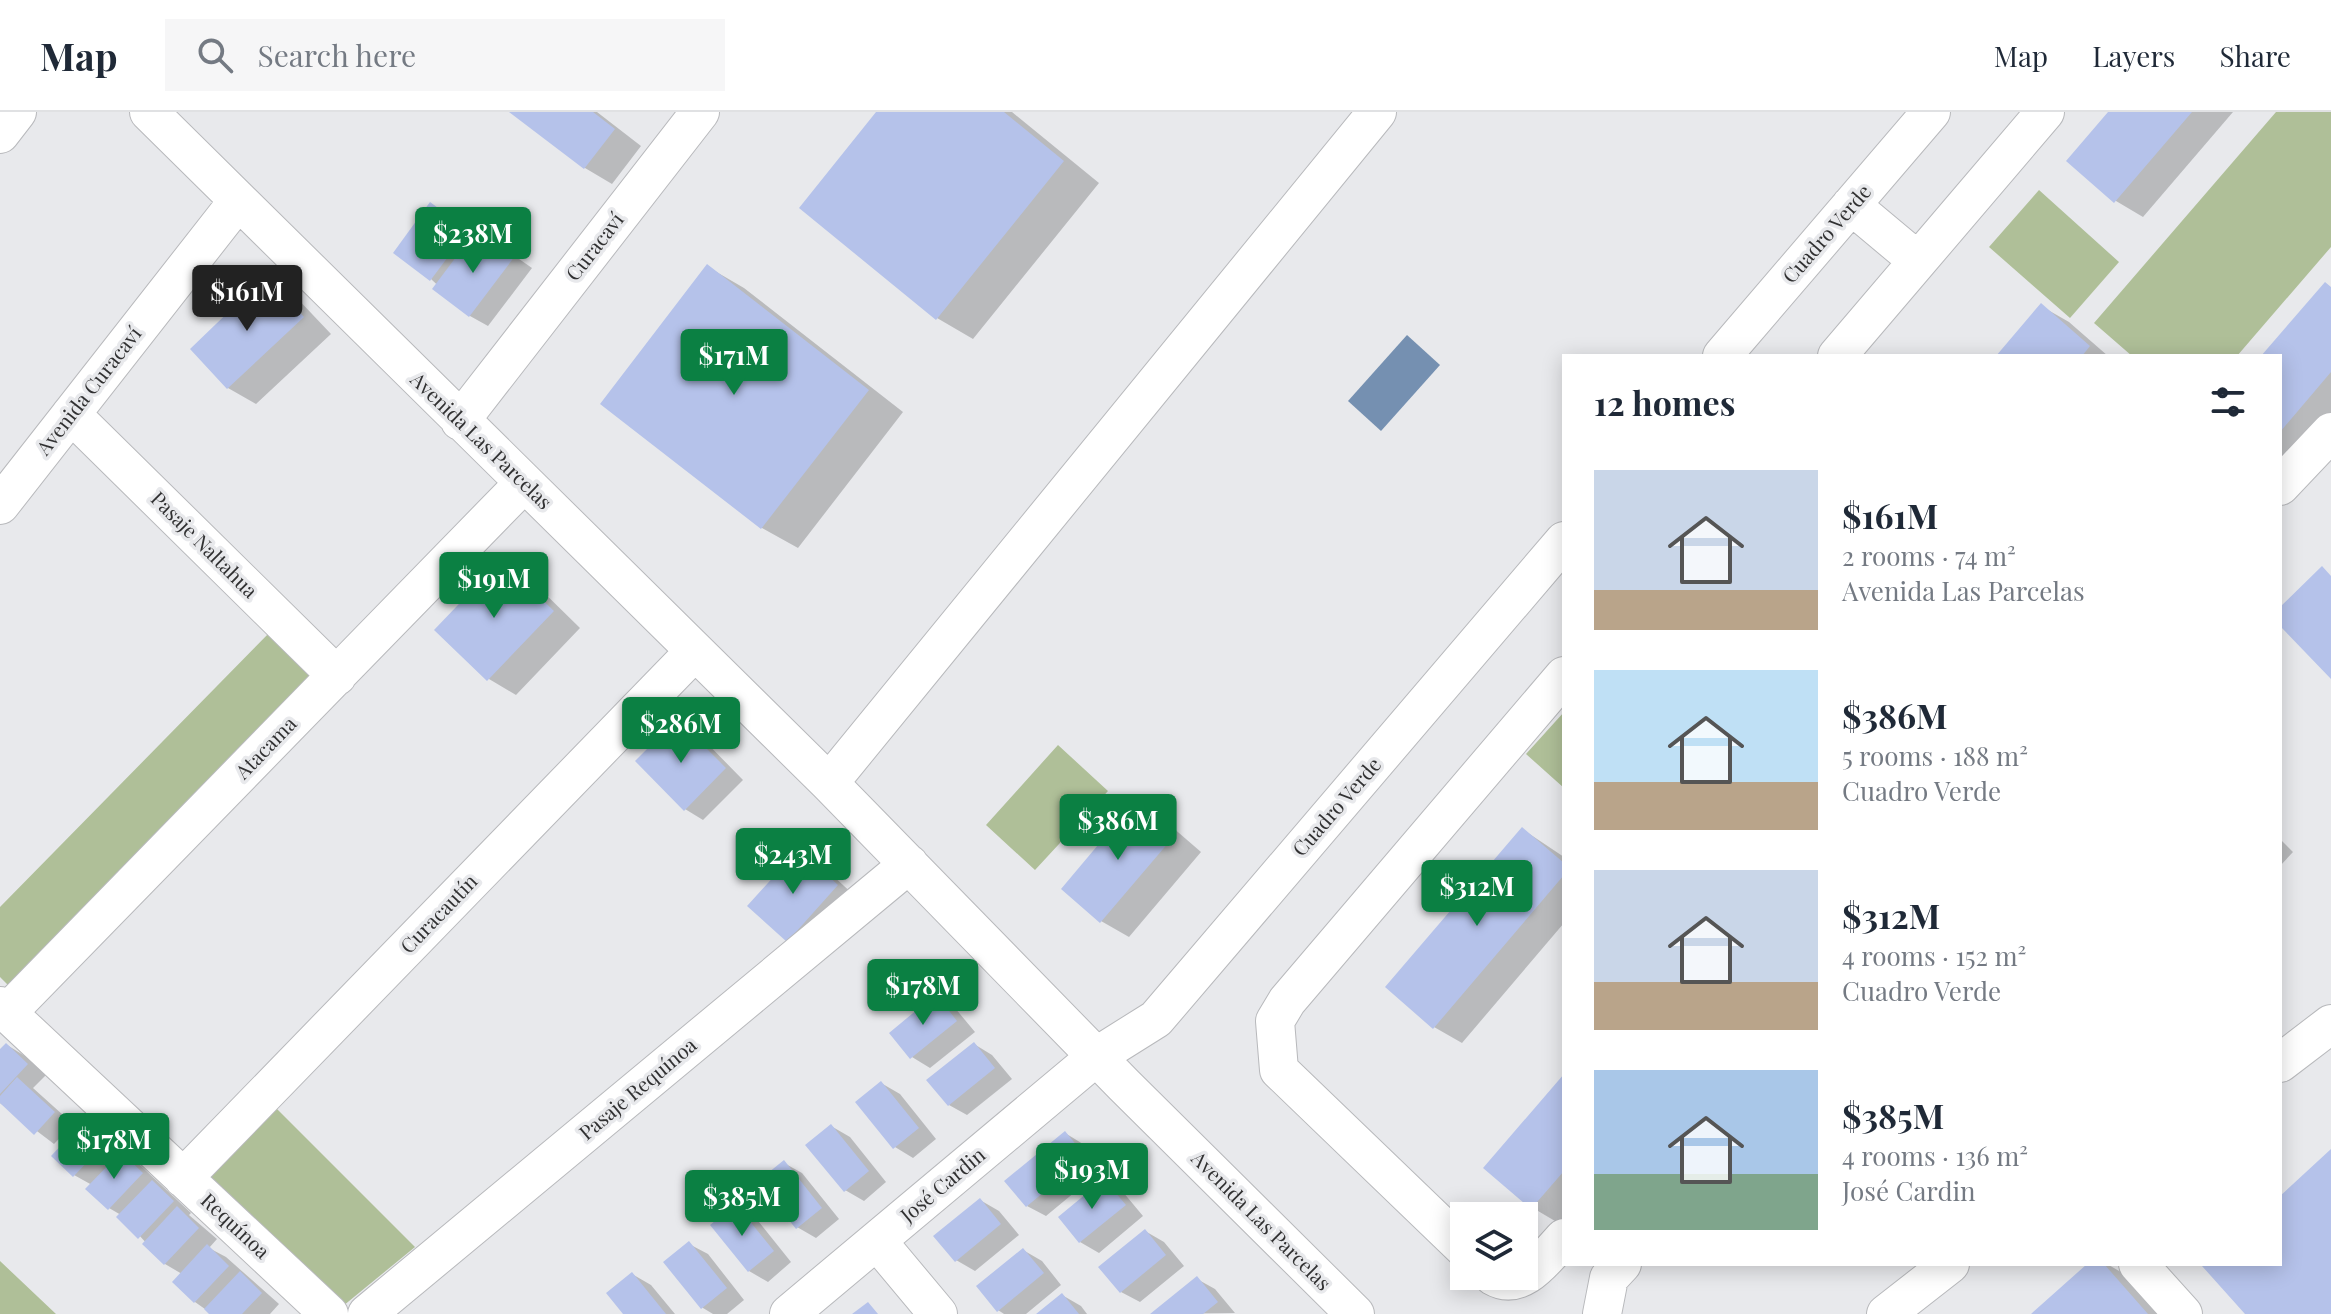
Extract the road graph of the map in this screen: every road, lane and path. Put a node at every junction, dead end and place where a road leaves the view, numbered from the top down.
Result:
1 (17, 112) edge
2 (149, 112) edge
3 (700, 112) edge
4 (1377, 112) edge
5 (1931, 112) edge
6 (2045, 112) edge
7 (0, 134) edge
8 (238, 201) junction
9 (1851, 205) junction
10 (1918, 261) junction
11 (1724, 354) edge
12 (1839, 354) edge
13 (71, 414) junction
14 (460, 421) junction
15 (2331, 432) edge
16 (524, 483) junction
17 (2282, 484) edge
18 (0, 505) edge
19 (1562, 543) edge
20 (695, 651) junction
21 (337, 676) junction
22 (1562, 678) edge
23 (829, 783) junction
24 (909, 864) junction
25 (4, 1010) edge
26 (2331, 1024) edge
27 (1097, 1056) junction
28 (2282, 1061) edge
29 (183, 1178) junction
30 (1450, 1235) edge
31 (1562, 1240) edge
32 (877, 1241) junction
33 (1538, 1265) edge
34 (1620, 1266) edge
35 (1947, 1266) edge
36 (2140, 1266) edge
37 (329, 1314) edge
38 (367, 1314) edge
39 (789, 1314) edge
40 (938, 1314) edge
41 (1355, 1314) edge
42 (1602, 1314) edge
43 (1886, 1314) edge
44 (2183, 1314) edge

1 - 7 street
2 - 8 street, Avenida Las Parcelas
3 - 14 street, Curacaví
4 - 23 street
5 - 9 street, Cuadro Verde
6 - 10 street
8 - 13 street, Avenida Curacaví
8 - 14 street, Avenida Las Parcelas
9 - 10 street
9 - 11 street, Cuadro Verde
10 - 12 street
13 - 18 street, Avenida Curacaví
13 - 21 street, Pasaje Naltahua
14 - 16 street, Avenida Las Parcelas
15 - 17 street
16 - 20 street, Avenida Las Parcelas
16 - 21 street, Atacama
19 - 27 street, Cuadro Verde
20 - 23 street, Avenida Las Parcelas
20 - 29 street, Curacautín
21 - 25 street, Atacama
22 - 30 street
23 - 24 street, Avenida Las Parcelas
24 - 27 street, Avenida Las Parcelas
24 - 38 street, Pasaje Requínoa
25 - 29 street, Requínoa
26 - 28 street
27 - 32 street, José Cardin
27 - 41 street, Avenida Las Parcelas
29 - 37 street, Requínoa
31 - 33 street
32 - 39 street, José Cardin
32 - 40 street
34 - 42 street
35 - 43 street
36 - 44 street

